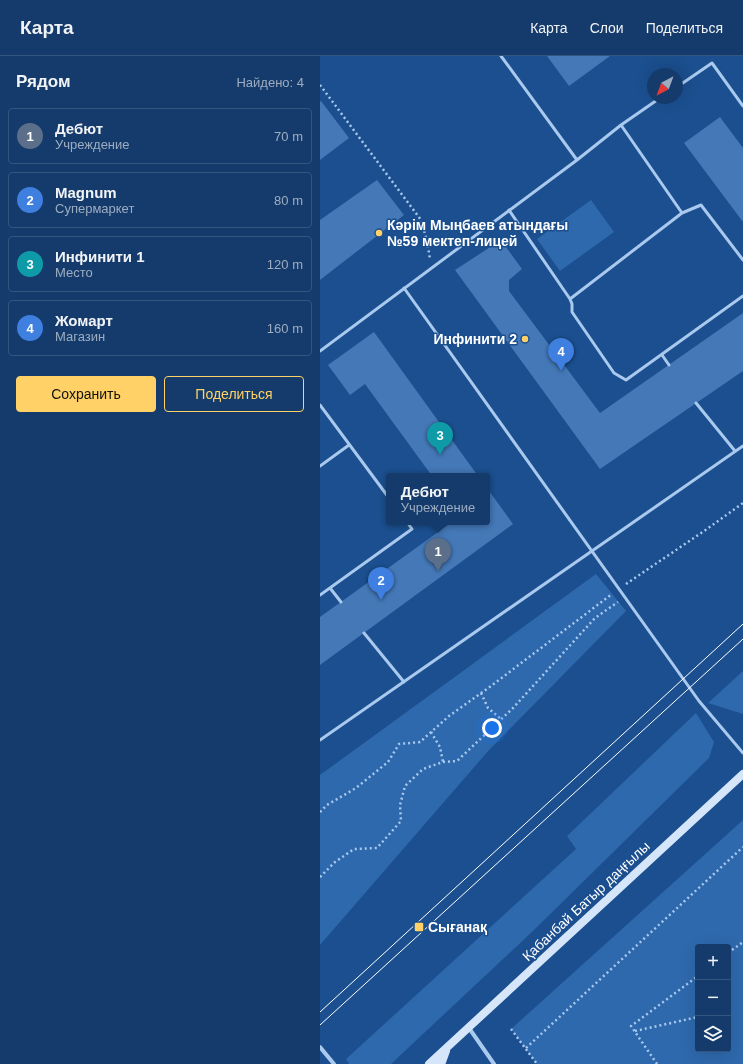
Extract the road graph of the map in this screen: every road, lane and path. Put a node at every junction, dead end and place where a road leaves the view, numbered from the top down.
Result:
1 (501, 56) edge
2 (683, 83) edge
3 (320, 85) edge
4 (651, 104) edge
5 (743, 106) edge
6 (621, 124) junction
7 (577, 160) junction
8 (509, 210) junction
9 (682, 213) junction
10 (743, 260) edge
11 (432, 267) junction
12 (404, 288) junction
13 (743, 296) edge
14 (570, 299) junction
15 (320, 351) edge
16 (662, 355) junction
17 (669, 365) dead end
18 (696, 403) dead end
19 (320, 405) edge
20 (349, 445) junction
21 (743, 446) edge
22 (735, 451) junction
23 (320, 466) edge
24 (386, 494) edge
25 (743, 503) edge
26 (409, 525) edge
27 (593, 551) junction
28 (330, 588) junction
29 (619, 589) junction
30 (320, 595) edge
31 (625, 597) junction
32 (341, 602) dead end
33 (364, 633) dead end
34 (404, 682) junction
35 (481, 693) junction
36 (501, 719) junction
37 (431, 732) junction
38 (320, 740) edge
39 (743, 754) edge
40 (443, 762) junction
41 (743, 774) edge
42 (320, 812) edge
43 (743, 847) edge
44 (320, 875) edge
45 (743, 942) edge
46 (731, 951) edge
47 (695, 978) edge
48 (695, 1018) edge
49 (469, 1028) junction
50 (511, 1029) dead end
51 (634, 1031) junction
52 (320, 1047) edge
53 (447, 1048) junction
54 (526, 1048) junction
55 (334, 1064) edge
56 (429, 1064) edge
57 (439, 1064) edge
58 (494, 1064) edge
59 (537, 1064) edge
60 (657, 1064) edge

1 - 7 lane
2 - 5 lane
3 - 11 path
4 - 6 lane
6 - 7 lane
6 - 9 lane
7 - 8 lane
8 - 11 lane
8 - 14 lane
9 - 10 lane
9 - 14 lane
11 - 12 lane
12 - 15 lane
12 - 27 lane
13 - 16 lane
14 - 16 lane
16 - 17 lane
18 - 22 lane
19 - 20 lane
20 - 23 lane
20 - 24 lane
21 - 22 lane
22 - 27 lane
25 - 29 path
26 - 28 lane
27 - 29 lane
27 - 34 lane
28 - 30 lane
28 - 32 lane
29 - 31 lane
29 - 35 path
31 - 36 path
31 - 39 lane
33 - 34 lane
34 - 38 lane
35 - 36 path
35 - 37 path
36 - 40 path
37 - 40 path
37 - 42 path
40 - 44 path
41 - 49 main road, Қабанбай Батыр даңғылы
43 - 54 path
45 - 46 path
47 - 51 path
48 - 51 path
49 - 53 main road, Қабанбай Батыр даңғылы
49 - 58 street
50 - 54 path
51 - 60 path
52 - 55 street
53 - 56 main road, Қабанбай Батыр даңғылы
53 - 57 main road, Қабанбай Батыр даңғылы
54 - 59 path

